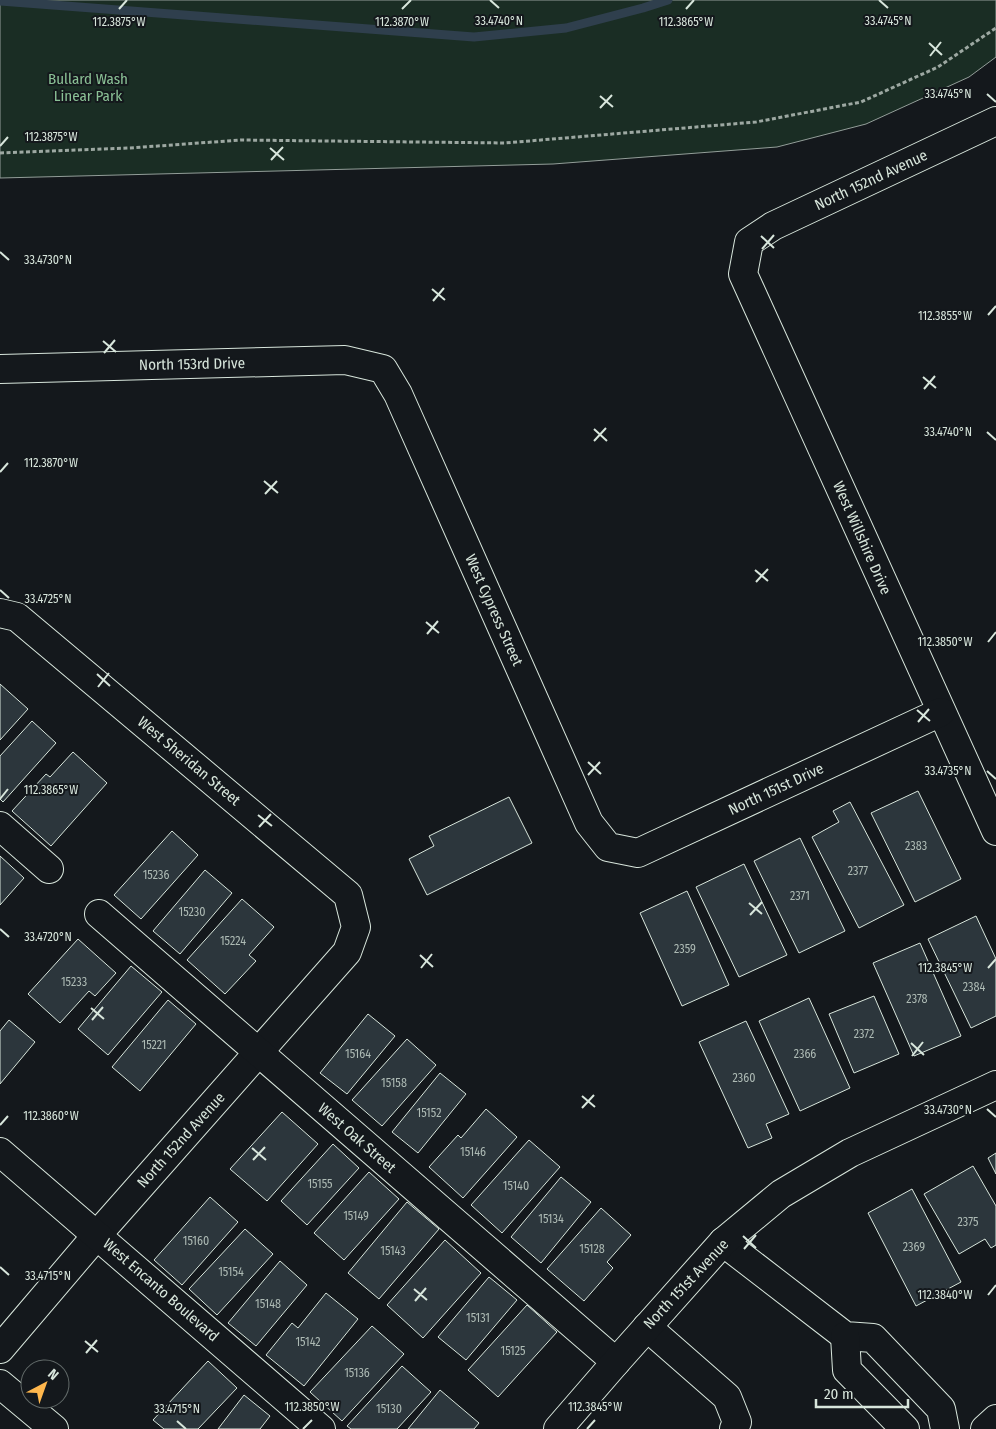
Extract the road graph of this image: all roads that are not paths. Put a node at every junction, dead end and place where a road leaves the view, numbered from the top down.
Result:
1 (996, 122) edge
2 (749, 242) joint
3 (0, 369) edge
4 (383, 369) joint
5 (0, 613) edge
6 (941, 712) junction
7 (0, 826) edge
8 (996, 831) edge
9 (608, 847) joint
10 (49, 869) dead end
11 (99, 914) dead end
12 (356, 927) joint
13 (259, 1053) junction
14 (996, 1085) edge
15 (0, 1152) edge
16 (97, 1235) junction
17 (723, 1242) junction
18 (647, 1327) junction
19 (845, 1336) junction
20 (0, 1349) edge
21 (616, 1362) junction
22 (0, 1384) edge
23 (996, 1420) edge
24 (736, 1425) edge
25 (51, 1428) edge
26 (322, 1429) edge
27 (558, 1429) edge
28 (905, 1429) edge
29 (945, 1429) edge
30 (985, 1429) edge

1 - 2 street, North 152nd Avenue
2 - 6 street, West Willshire Drive
3 - 4 street, North 153rd Drive
4 - 9 street, West Cypress Street
5 - 12 street, West Sheridan Street
6 - 8 street, West Willshire Drive
6 - 9 street, North 151st Drive
7 - 10 street
11 - 13 street, West Oak Street
12 - 13 street, North 152nd Avenue
13 - 16 street, North 152nd Avenue
13 - 21 street, West Oak Street
14 - 17 street, North 151st Avenue
15 - 16 street, West Encanto Boulevard
16 - 20 street, North 152nd Avenue
16 - 26 street, West Encanto Boulevard
17 - 18 street, North 151st Avenue
17 - 19 street
18 - 21 street, North 151st Avenue
18 - 24 street
19 - 28 street
19 - 29 street
21 - 27 street, North 151st Avenue
22 - 25 street
23 - 30 street

